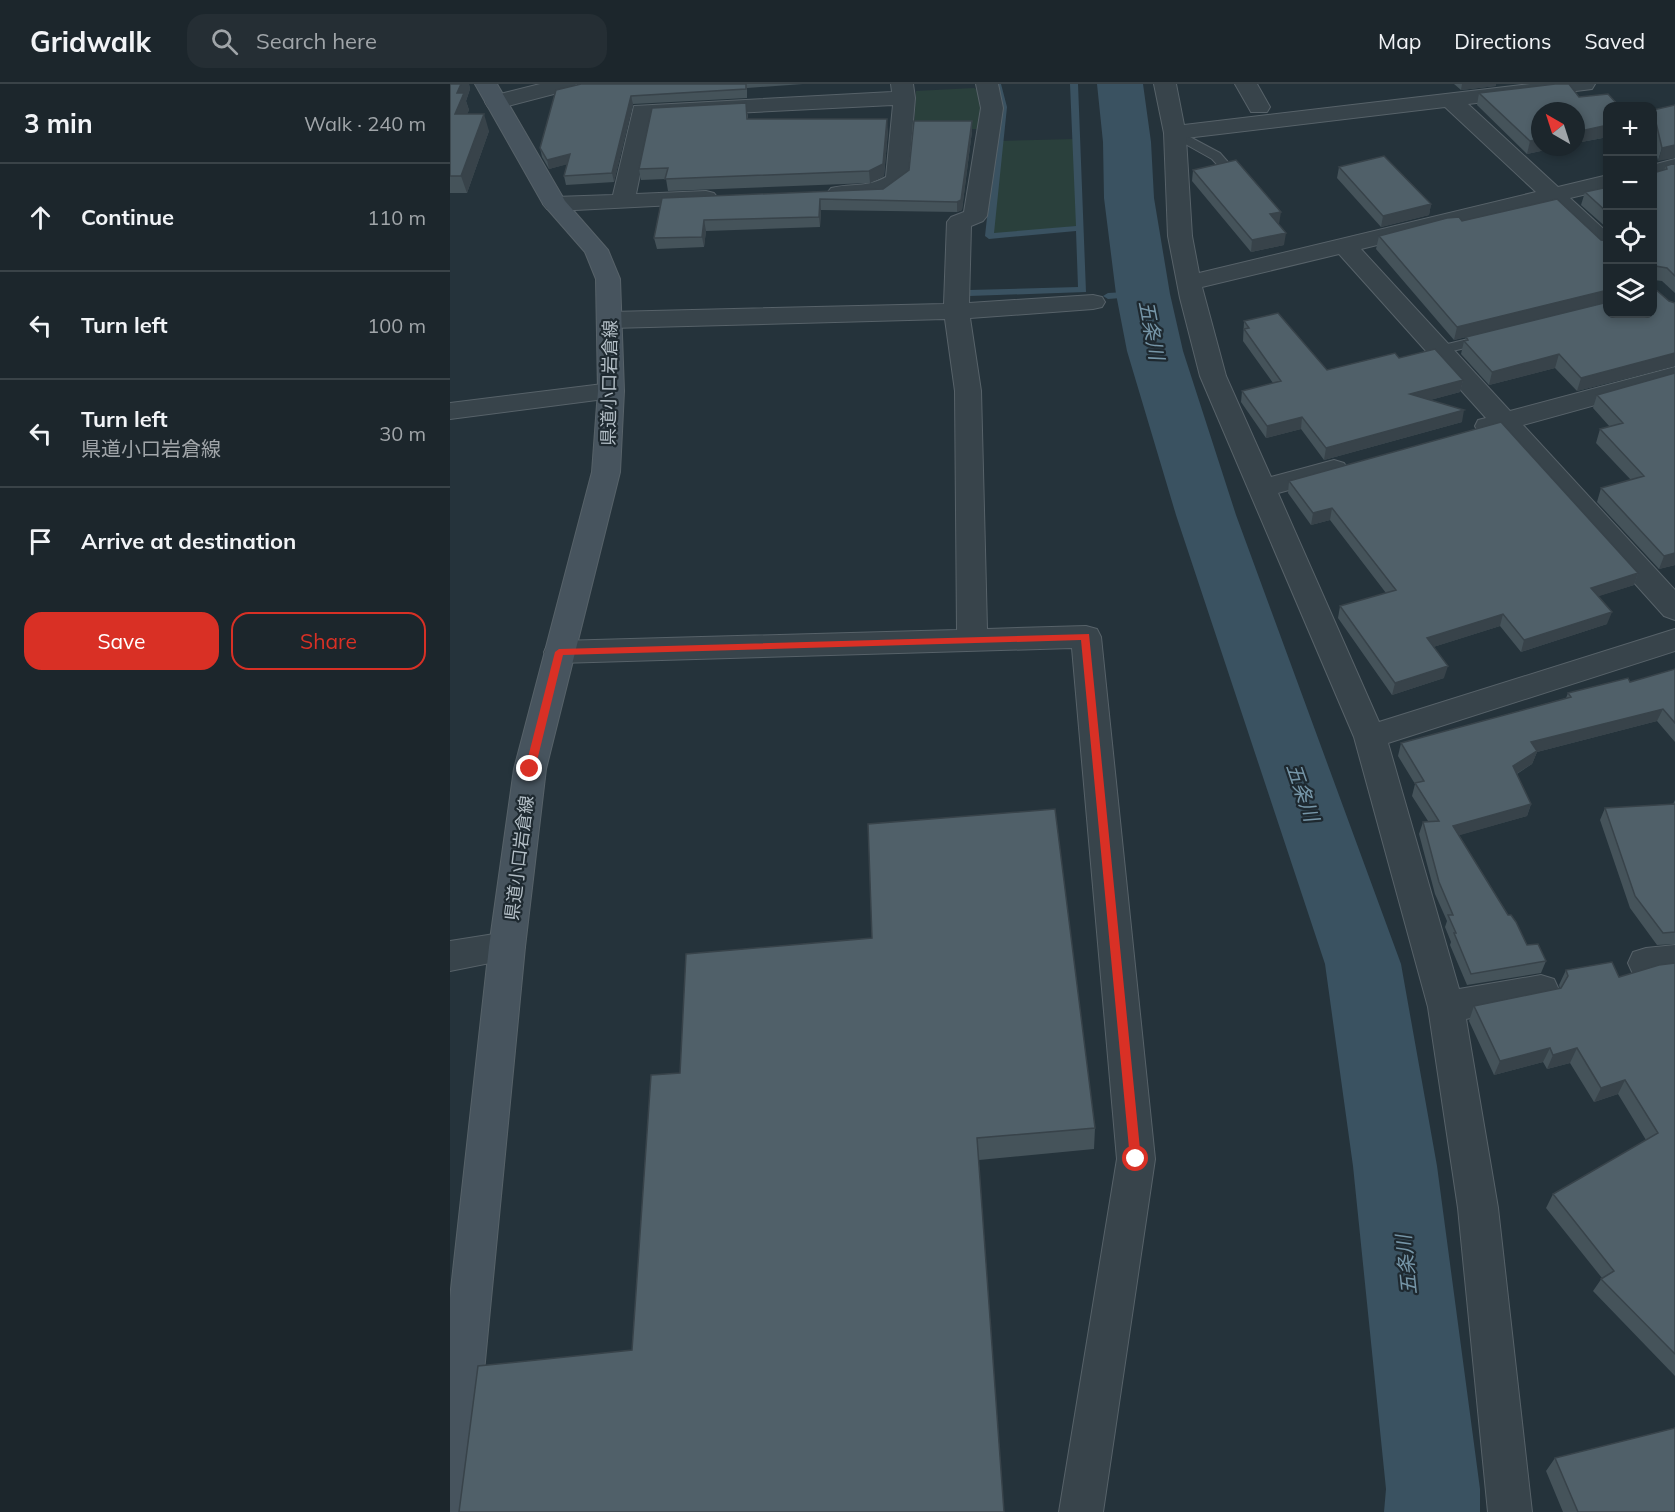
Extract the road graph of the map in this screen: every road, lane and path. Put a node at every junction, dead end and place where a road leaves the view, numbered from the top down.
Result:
1 (565, 84) edge
2 (987, 84) edge
3 (1165, 84) edge
4 (1246, 84) edge
5 (1584, 84) edge
6 (903, 91) edge
7 (491, 93) edge
8 (1450, 100) junction
9 (1259, 106) dead end
10 (1175, 134) junction
11 (1675, 166) edge
12 (1228, 169) edge
13 (1657, 171) edge
14 (1603, 183) edge
15 (818, 194) edge
16 (1553, 195) junction
17 (726, 197) edge
18 (623, 201) junction
19 (555, 204) junction
20 (1603, 241) edge
21 (1344, 245) junction
22 (1189, 283) junction
23 (1094, 302) dead end
24 (956, 310) junction
25 (611, 321) junction
26 (1496, 336) edge
27 (1440, 350) junction
28 (1675, 375) edge
29 (611, 391) junction
30 (450, 411) edge
31 (1505, 422) junction
32 (1460, 434) edge
33 (1360, 461) edge
34 (1260, 489) junction
35 (1675, 609) edge
36 (1675, 640) edge
37 (972, 641) junction
38 (559, 652) junction
39 (1370, 737) junction
40 (507, 947) junction
41 (450, 956) edge
42 (1541, 990) edge
43 (1446, 1007) junction
44 (450, 1496) edge
45 (1081, 1512) edge
46 (1510, 1512) edge

1 - 7 street
2 - 24 street
3 - 10 street
4 - 9 street
5 - 8 street
6 - 15 street
6 - 18 street
7 - 19 main road, 県道小口岩倉線
8 - 10 street
8 - 16 street
10 - 12 lane
10 - 22 street
11 - 13 street
14 - 16 street
16 - 20 street
16 - 21 street
17 - 18 street
18 - 19 street
19 - 25 main road, 県道小口岩倉線
21 - 22 street
21 - 27 street
22 - 34 street
23 - 24 street
24 - 25 street
24 - 37 street
25 - 29 main road, 県道小口岩倉線
26 - 27 lane
27 - 31 street
28 - 31 street
29 - 30 street
29 - 38 main road, 県道小口岩倉線
31 - 32 street
31 - 35 street
33 - 34 street
34 - 39 street
36 - 39 street
37 - 38 street
37 - 45 street
38 - 40 main road, 県道小口岩倉線
39 - 43 street
40 - 41 street
40 - 44 main road, 県道小口岩倉線
42 - 43 street
43 - 46 street

